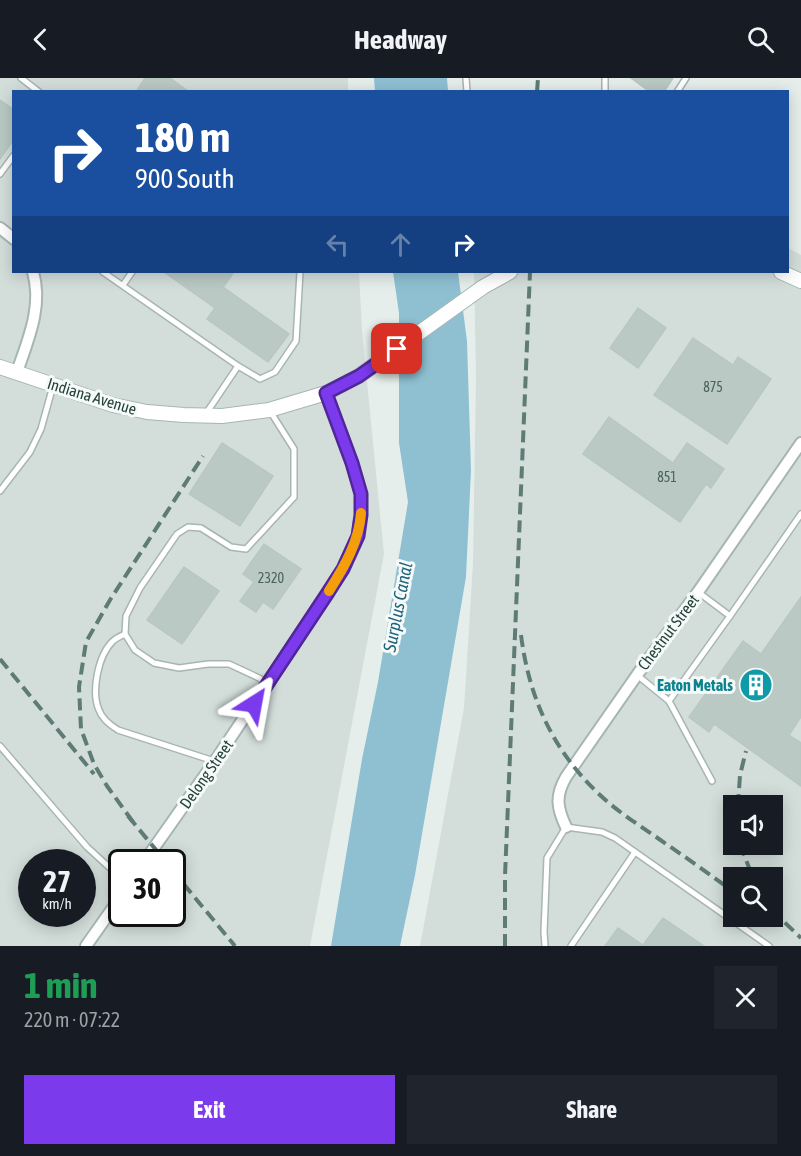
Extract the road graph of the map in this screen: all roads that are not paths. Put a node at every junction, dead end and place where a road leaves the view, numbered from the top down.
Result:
1 (21, 78) edge
2 (36, 90) edge
3 (12, 158) edge
4 (0, 174) edge
5 (0, 228) edge
6 (12, 235) edge
7 (33, 273) edge
8 (105, 273) edge
9 (131, 273) edge
10 (300, 273) edge
11 (507, 273) edge
12 (783, 273) edge
13 (801, 281) edge
14 (123, 285) junction
15 (238, 366) junction
16 (0, 367) edge
17 (17, 372) junction
18 (53, 385) junction
19 (326, 393) junction
20 (269, 410) junction
21 (204, 416) junction
22 (801, 443) edge
23 (0, 490) edge
24 (801, 514) edge
25 (698, 592) junction
26 (730, 616) junction
27 (125, 634) junction
28 (637, 675) junction
29 (267, 684) junction
30 (669, 702) junction
31 (0, 746) edge
32 (215, 761) junction
33 (712, 781) dead end
34 (566, 827) junction
35 (153, 849) edge
36 (635, 852) junction
37 (108, 866) edge
38 (108, 915) edge
39 (86, 946) edge
40 (545, 946) edge
41 (571, 946) edge
42 (769, 946) edge

1 - 2 lane
3 - 4 lane
5 - 6 street
7 - 17 street
8 - 14 lane
9 - 14 lane
10 - 15 lane
11 - 19 street, Indiana Avenue
12 - 13 street
14 - 15 lane
15 - 21 lane
16 - 17 street, Indiana Avenue
17 - 18 street, Indiana Avenue
18 - 21 street, Indiana Avenue
18 - 23 lane
19 - 20 street, Indiana Avenue
19 - 29 street, Delong Street
20 - 21 street, Indiana Avenue
20 - 27 lane
22 - 25 street, Chestnut Street
24 - 26 lane
25 - 26 lane
25 - 28 street, Chestnut Street
26 - 30 lane
27 - 29 lane
27 - 32 lane
28 - 30 lane
28 - 34 street, Chestnut Street
29 - 32 street, Delong Street
30 - 33 lane
31 - 37 lane
32 - 35 street, Delong Street
34 - 36 lane
34 - 40 lane
36 - 41 lane
36 - 42 lane
38 - 39 street

